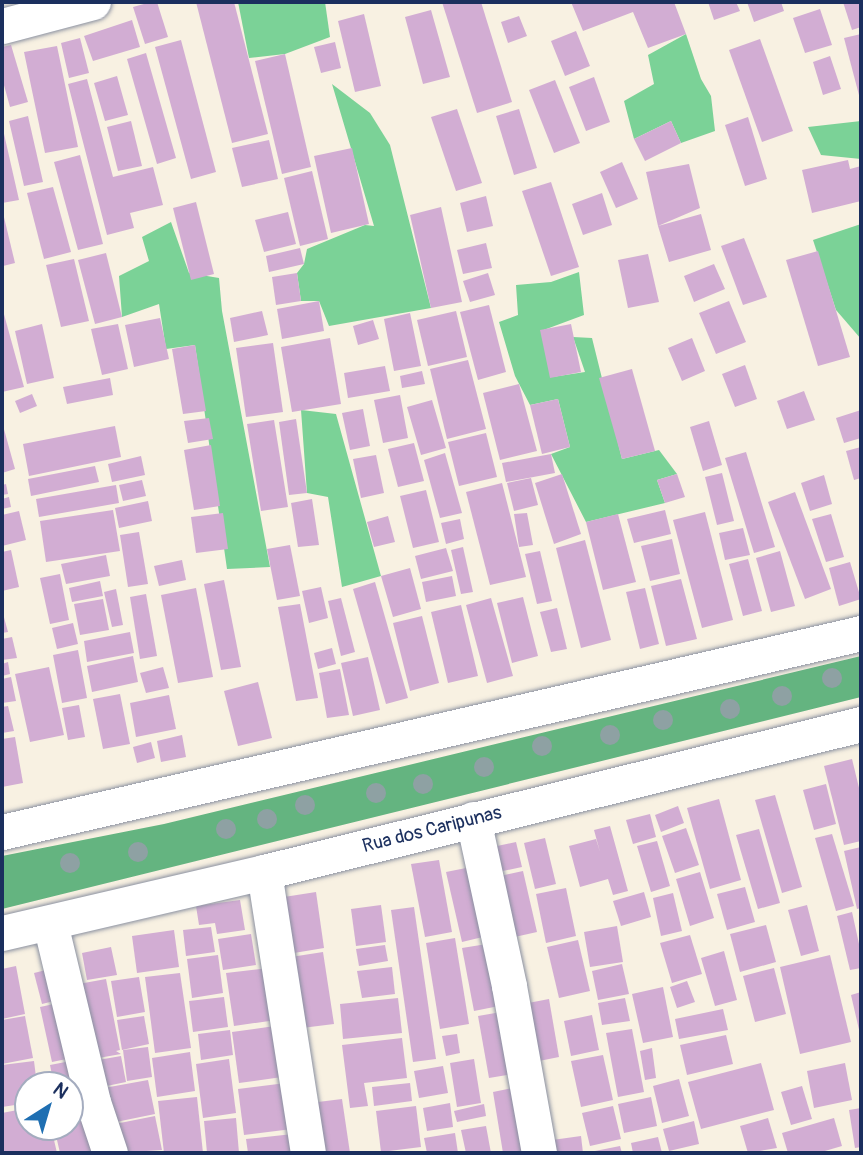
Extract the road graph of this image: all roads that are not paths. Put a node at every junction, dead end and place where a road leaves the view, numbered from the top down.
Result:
1 (93, 2) edge
2 (2, 26) edge
3 (861, 633) edge
4 (861, 724) edge
5 (473, 819) junction
6 (2, 832) edge
7 (264, 872) junction
8 (50, 923) junction
9 (2, 933) edge
10 (110, 1153) edge
11 (308, 1153) edge
12 (539, 1153) edge

1 - 2 street
3 - 6 street
4 - 5 street, Rua dos Caripunas
5 - 7 street, Rua dos Caripunas
5 - 12 street
7 - 8 street, Rua dos Caripunas
7 - 11 street
8 - 9 street, Rua dos Caripunas
8 - 10 street

